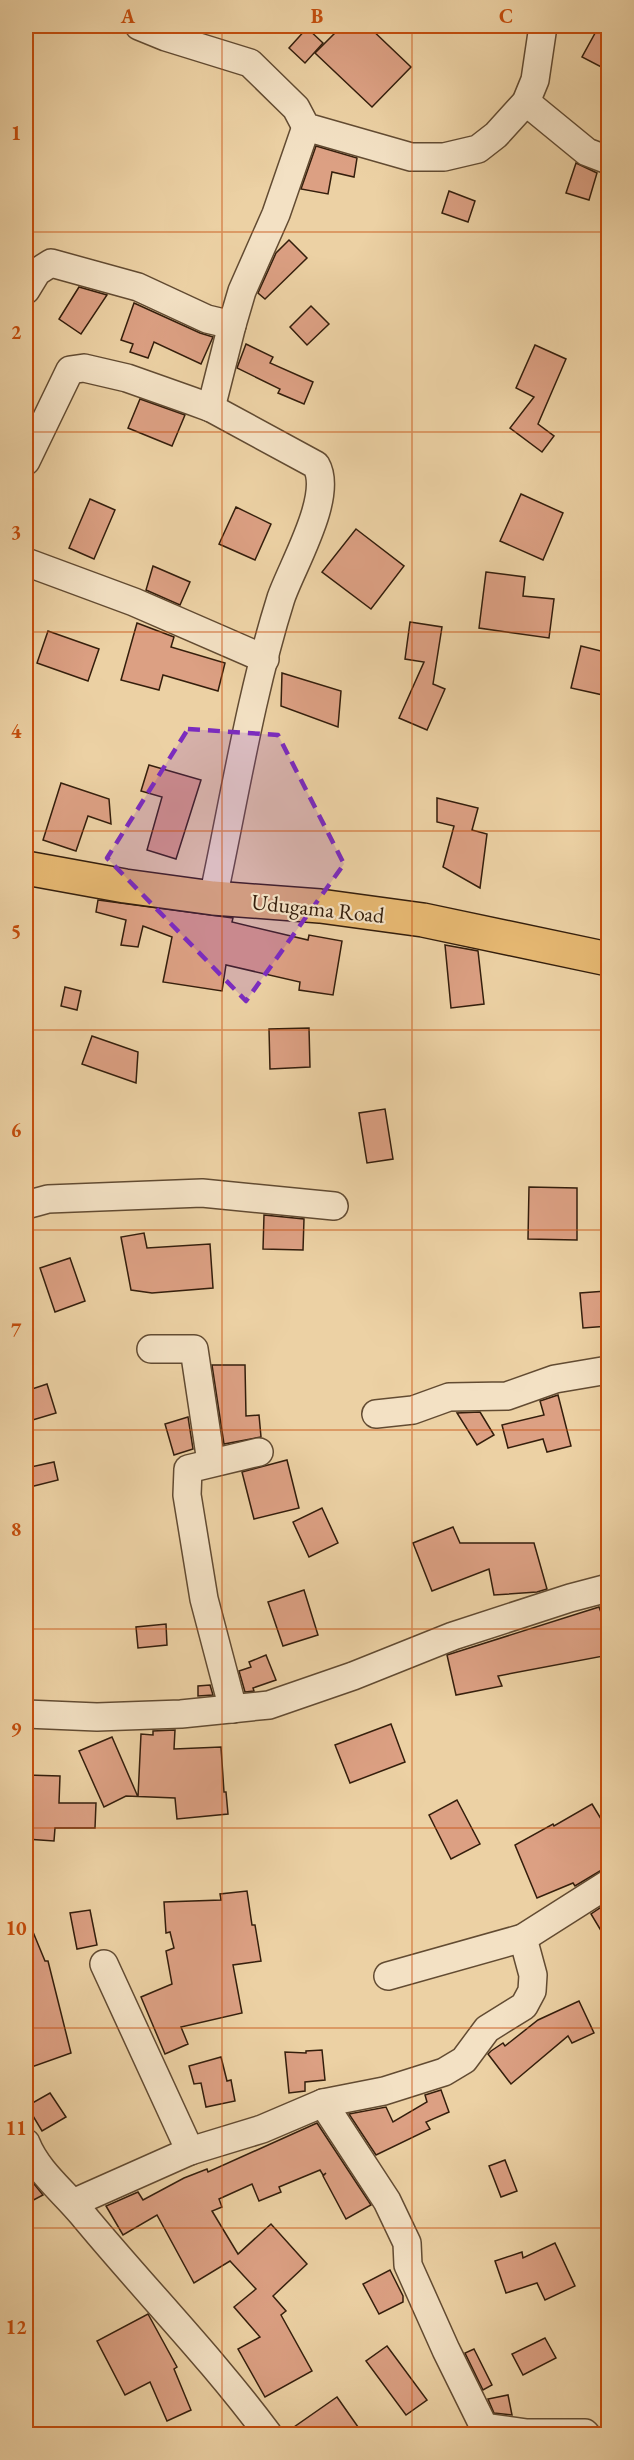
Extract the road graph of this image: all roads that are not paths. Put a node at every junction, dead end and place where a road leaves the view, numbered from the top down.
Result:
1 (139, 26) edge
2 (543, 26) edge
3 (526, 102) junction
4 (306, 127) junction
5 (609, 160) edge
6 (26, 290) edge
7 (232, 325) junction
8 (211, 408) junction
9 (26, 461) edge
10 (26, 562) edge
11 (265, 659) junction
12 (26, 868) edge
13 (213, 898) junction
14 (608, 960) edge
15 (26, 1205) edge
16 (334, 1206) dead end
17 (152, 1349) dead end
18 (609, 1370) edge
19 (376, 1414) dead end
20 (259, 1452) dead end
21 (211, 1462) junction
22 (609, 1588) edge
23 (233, 1709) junction
24 (26, 1714) edge
25 (609, 1884) edge
26 (523, 1938) junction
27 (104, 1964) dead end
28 (388, 1976) dead end
29 (323, 2103) junction
30 (26, 2143) edge
31 (190, 2151) junction
32 (73, 2203) junction
33 (268, 2434) edge
34 (586, 2434) edge

1 - 4 street
2 - 3 street
3 - 4 street
3 - 5 street
4 - 7 street
6 - 7 street
7 - 8 street
8 - 9 street
8 - 11 street
10 - 11 street
11 - 13 street
12 - 13 main road, Udugama Road
13 - 14 main road, Udugama Road
15 - 16 street
17 - 21 street
18 - 19 street
20 - 21 street
21 - 23 street
22 - 23 street
23 - 24 street
25 - 26 street
26 - 28 street
26 - 29 street
27 - 31 street
29 - 31 street
29 - 34 street
30 - 32 street
31 - 32 street
32 - 33 street

